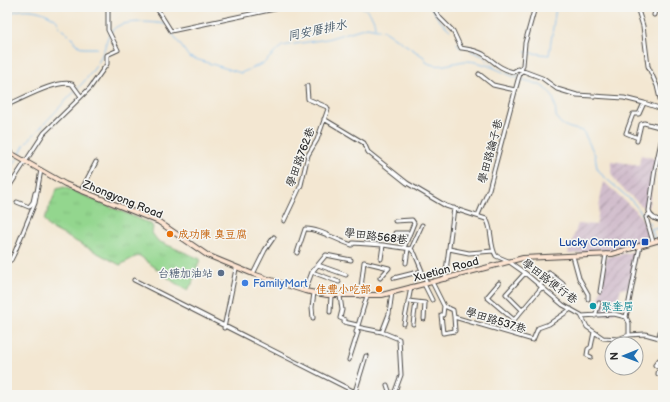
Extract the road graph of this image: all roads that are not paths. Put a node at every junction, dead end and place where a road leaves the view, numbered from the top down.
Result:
1 (108, 7) edge
2 (156, 7) edge
3 (284, 7) edge
4 (433, 7) edge
5 (535, 7) edge
6 (637, 7) edge
7 (656, 7) edge
8 (663, 11) edge
9 (654, 15) dead end
10 (520, 71) junction
11 (479, 74) dead end
12 (307, 86) dead end
13 (515, 90) junction
14 (80, 95) dead end
15 (644, 103) junction
16 (7, 105) edge
17 (663, 110) edge
18 (324, 119) junction
19 (663, 128) edge
20 (663, 133) edge
21 (7, 151) edge
22 (24, 160) junction
23 (96, 162) dead end
24 (41, 170) junction
25 (7, 190) edge
26 (37, 190) junction
27 (82, 191) junction
28 (17, 202) dead end
29 (454, 208) junction
30 (649, 214) junction
31 (478, 215) junction
32 (284, 221) dead end
33 (663, 221) edge
34 (395, 222) dead end
35 (422, 225) dead end
36 (395, 233) dead end
37 (410, 233) junction
38 (274, 237) dead end
39 (663, 239) edge
40 (653, 242) junction
41 (383, 245) junction
42 (640, 246) junction
43 (404, 248) junction
44 (410, 249) junction
45 (449, 249) junction
46 (493, 251) junction
47 (297, 252) dead end
48 (606, 254) junction
49 (573, 256) junction
50 (381, 259) dead end
51 (351, 260) dead end
52 (7, 261) edge
53 (508, 261) junction
54 (406, 263) dead end
55 (318, 265) junction
56 (236, 268) junction
57 (422, 271) junction
58 (312, 272) junction
59 (525, 273) junction
60 (253, 274) junction
61 (346, 275) dead end
62 (380, 278) dead end
63 (394, 278) dead end
64 (445, 279) junction
65 (134, 280) dead end
66 (339, 282) dead end
67 (432, 282) junction
68 (499, 283) dead end
69 (425, 284) junction
70 (563, 284) dead end
71 (541, 286) junction
72 (411, 287) junction
73 (306, 291) junction
74 (392, 292) junction
75 (600, 292) dead end
76 (314, 293) junction
77 (331, 296) junction
78 (340, 296) junction
79 (360, 296) junction
80 (367, 296) junction
81 (588, 299) dead end
82 (432, 300) dead end
83 (408, 301) junction
84 (416, 302) junction
85 (599, 303) dead end
86 (444, 306) junction
87 (522, 309) junction
88 (571, 309) junction
89 (330, 312) dead end
90 (582, 316) junction
91 (596, 316) junction
92 (454, 317) junction
93 (313, 318) dead end
94 (626, 318) junction
95 (424, 319) dead end
96 (404, 324) dead end
97 (413, 324) dead end
98 (357, 326) junction
99 (224, 327) junction
100 (382, 332) junction
101 (594, 332) junction
102 (663, 332) edge
103 (629, 335) junction
104 (661, 339) edge
105 (366, 356) dead end
106 (591, 357) dead end
107 (663, 358) edge
108 (349, 360) dead end
109 (658, 374) dead end
110 (387, 385) dead end
111 (355, 392) junction
112 (361, 395) edge

1 - 22 street
2 - 3 street
4 - 10 street
5 - 10 street, 學田路論子巷
6 - 17 street
7 - 8 street
7 - 9 street
10 - 13 street, 學田路論子巷
10 - 15 street
11 - 13 street
12 - 18 street, 學田路762巷
13 - 31 street, 學田路論子巷
14 - 16 street
15 - 17 street
15 - 19 street
18 - 29 street
18 - 32 street, 學田路762巷
20 - 30 street
21 - 22 main road, Zhongyong Road
22 - 24 main road, Zhongyong Road
22 - 25 street
23 - 27 street
24 - 26 street
24 - 27 main road, Zhongyong Road
26 - 28 street
26 - 52 street
27 - 56 main road, Zhongyong Road
29 - 31 street
29 - 45 street
30 - 33 street
30 - 40 street
31 - 46 street
34 - 37 street
35 - 44 street
36 - 37 street
37 - 43 street
38 - 60 street
39 - 40 main road, Xuetian Road
40 - 42 main road, Xuetian Road
41 - 43 street, 學田路568巷
41 - 47 street, 學田路568巷
41 - 50 street
42 - 48 main road, Xuetian Road
42 - 94 street
43 - 44 street, 學田路568巷
44 - 54 street
44 - 57 street, 學田路568巷
45 - 46 street
45 - 64 street
46 - 53 street
48 - 49 main road, Xuetian Road
48 - 75 street
49 - 53 main road, Xuetian Road
49 - 81 street
51 - 55 street
53 - 59 street, 學田路便行巷
53 - 64 main road, Xuetian Road
55 - 58 street
55 - 61 street
56 - 60 main road, Xuetian Road
56 - 99 street
57 - 63 street
57 - 69 street, 學田路568巷
58 - 66 street
58 - 73 street
59 - 71 street, 學田路便行巷
59 - 87 street
60 - 73 main road, Xuetian Road
62 - 79 street
64 - 67 main road, Xuetian Road
65 - 99 street
67 - 69 main road, Xuetian Road
67 - 86 street, 學田路537巷
68 - 87 street
69 - 72 main road, Xuetian Road
69 - 82 street, 學田路568巷
70 - 71 street
71 - 87 street
71 - 88 street, 學田路便行巷
72 - 74 main road, Xuetian Road
72 - 83 street
73 - 76 main road, Xuetian Road
74 - 80 main road, Xuetian Road
74 - 100 street
76 - 77 main road, Xuetian Road
76 - 93 street
77 - 78 main road, Xuetian Road
77 - 89 street
78 - 79 main road, Xuetian Road
78 - 98 street
79 - 80 main road, Xuetian Road
80 - 98 street
83 - 84 street
83 - 96 street
84 - 95 street
84 - 97 street
85 - 91 street
86 - 92 street, 學田路537巷
86 - 92 street, 學田路537巷
88 - 90 street, 學田路便行巷
88 - 92 street, 學田路537巷
90 - 91 street
90 - 101 street, 學田路便行巷
91 - 94 street
94 - 103 street
98 - 100 street
98 - 108 street
99 - 111 street
100 - 110 street
101 - 103 street
101 - 106 street
102 - 104 street
103 - 104 street
105 - 111 street
107 - 109 street
111 - 112 street

